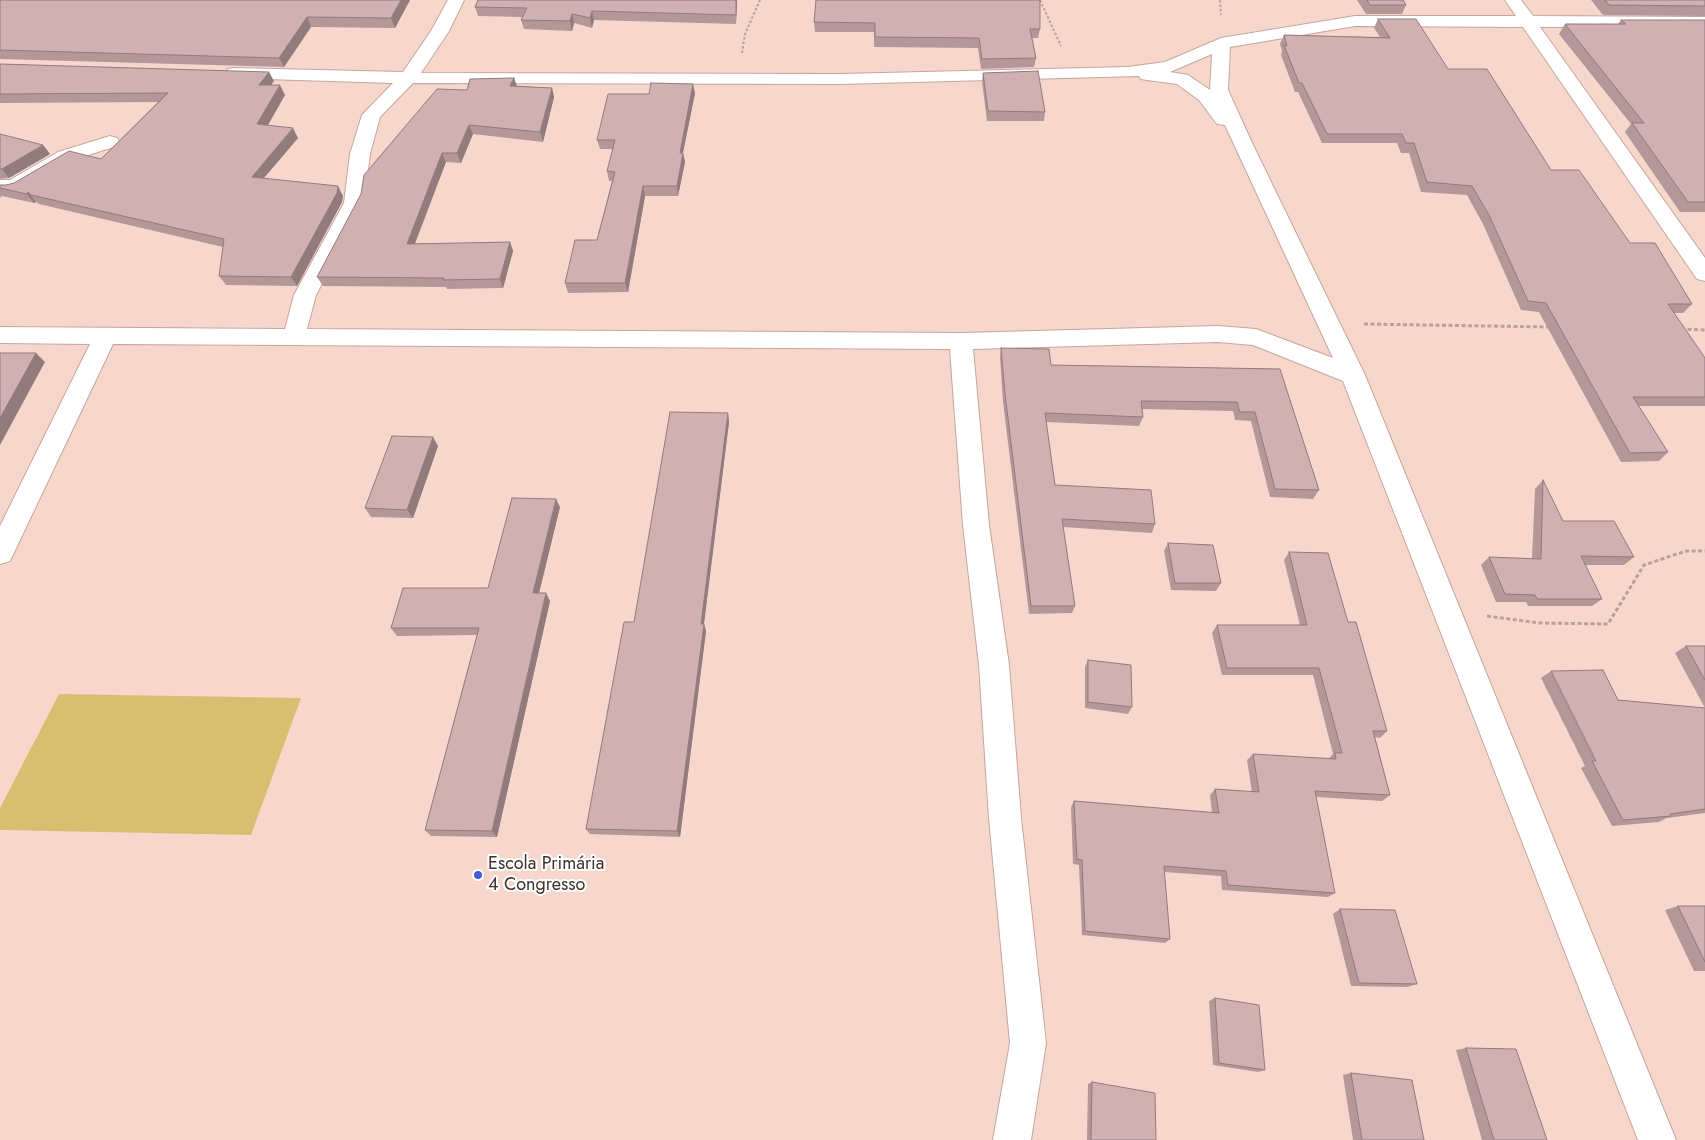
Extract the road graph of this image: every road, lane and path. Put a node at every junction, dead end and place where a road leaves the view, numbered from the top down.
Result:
1 (456, 0) edge
2 (760, 0) edge
3 (1040, 0) edge
4 (1513, 0) edge
5 (1528, 20) junction
6 (1705, 22) edge
7 (1221, 43) junction
8 (1128, 72) junction
9 (219, 73) edge
10 (1067, 74) junction
11 (408, 78) junction
12 (737, 79) junction
13 (110, 142) dead end
14 (1243, 145) junction
15 (0, 186) edge
16 (1680, 236) junction
17 (1705, 237) edge
18 (1705, 274) edge
19 (1328, 324) junction
20 (1556, 327) edge
21 (1674, 329) edge
22 (1705, 330) edge
23 (0, 335) edge
24 (106, 335) junction
25 (294, 336) junction
26 (962, 341) junction
27 (1353, 374) junction
28 (1705, 551) edge
29 (0, 553) edge
30 (1447, 611) junction
31 (1012, 1140) edge
32 (1657, 1140) edge

1 - 11 street
2 - 12 path
3 - 10 path
4 - 5 street
5 - 6 street
5 - 7 street
5 - 16 street
7 - 8 street
7 - 14 street
8 - 10 street
8 - 14 street
9 - 11 street
10 - 12 street
11 - 12 street
11 - 25 street
13 - 15 street
14 - 19 street
16 - 17 street
16 - 18 street
19 - 20 path
19 - 27 street
21 - 22 path
23 - 24 street
24 - 25 street
24 - 29 street
25 - 26 street
26 - 27 street
26 - 31 street
27 - 30 street
28 - 30 path
30 - 32 street

